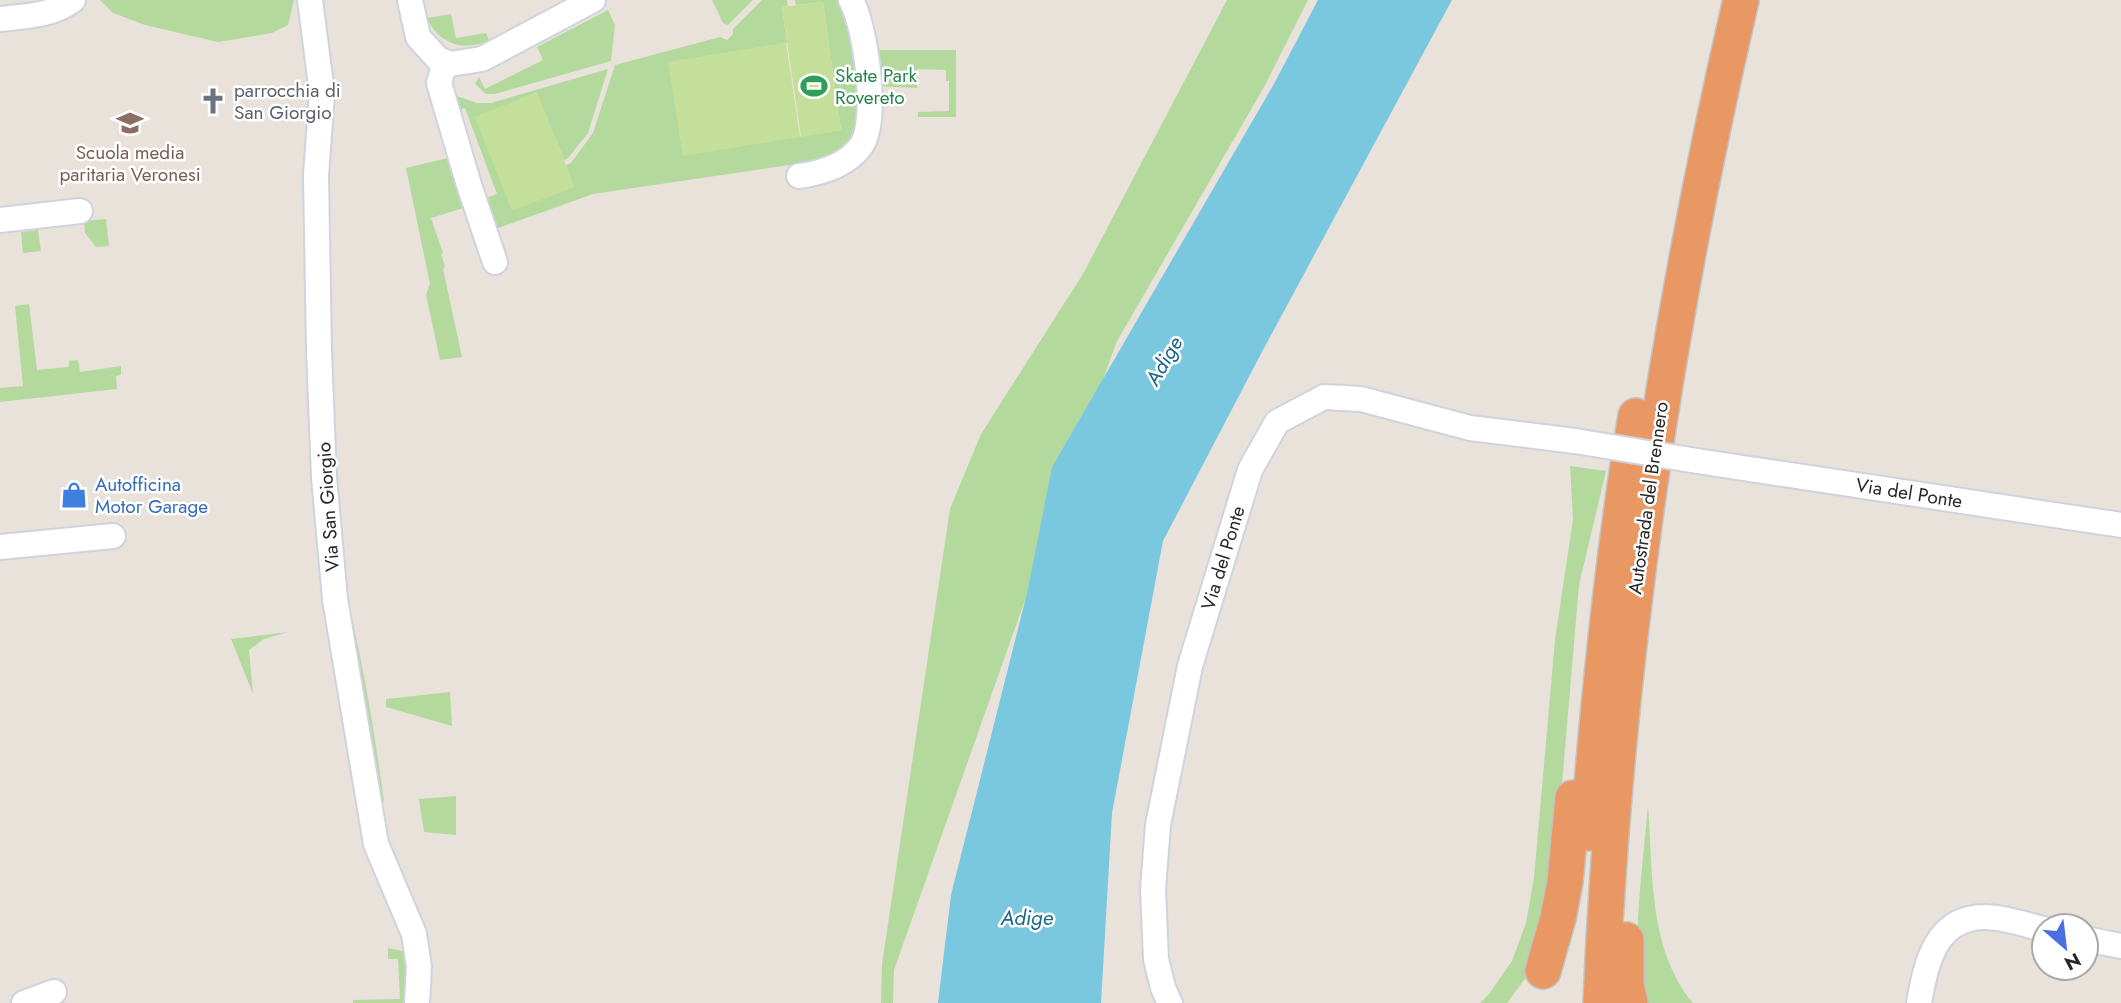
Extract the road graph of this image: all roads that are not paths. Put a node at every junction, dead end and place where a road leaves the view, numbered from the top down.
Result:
1 (73, 0) edge
2 (310, 0) edge
3 (410, 0) edge
4 (593, 0) edge
5 (851, 0) edge
6 (1717, 0) edge
7 (1741, 0) edge
8 (0, 19) edge
9 (448, 63) junction
10 (799, 176) dead end
11 (80, 211) dead end
12 (0, 220) edge
13 (495, 262) dead end
14 (2121, 525) edge
15 (113, 536) dead end
16 (0, 547) edge
17 (1596, 732) junction
18 (1615, 797) junction
19 (2030, 926) edge
20 (2100, 942) edge
21 (2121, 946) edge
22 (1543, 971) dead end
23 (54, 992) dead end
24 (24, 1003) edge
25 (417, 1003) edge
26 (1170, 1003) edge
27 (1578, 1003) edge
28 (1601, 1003) edge
29 (1630, 1003) edge
30 (1919, 1003) edge

1 - 8 street
2 - 25 street, Via San Giorgio
3 - 9 street
4 - 9 street
5 - 10 street
6 - 17 highway, Autostrada del Brennero
7 - 18 highway, Autostrada del Brennero
9 - 13 street
11 - 12 street
14 - 26 street, Via del Ponte, bridge
15 - 16 street
17 - 22 highway
17 - 27 highway, Autostrada del Brennero
18 - 28 highway, Autostrada del Brennero
18 - 29 highway
19 - 30 street
20 - 21 street
23 - 24 street

